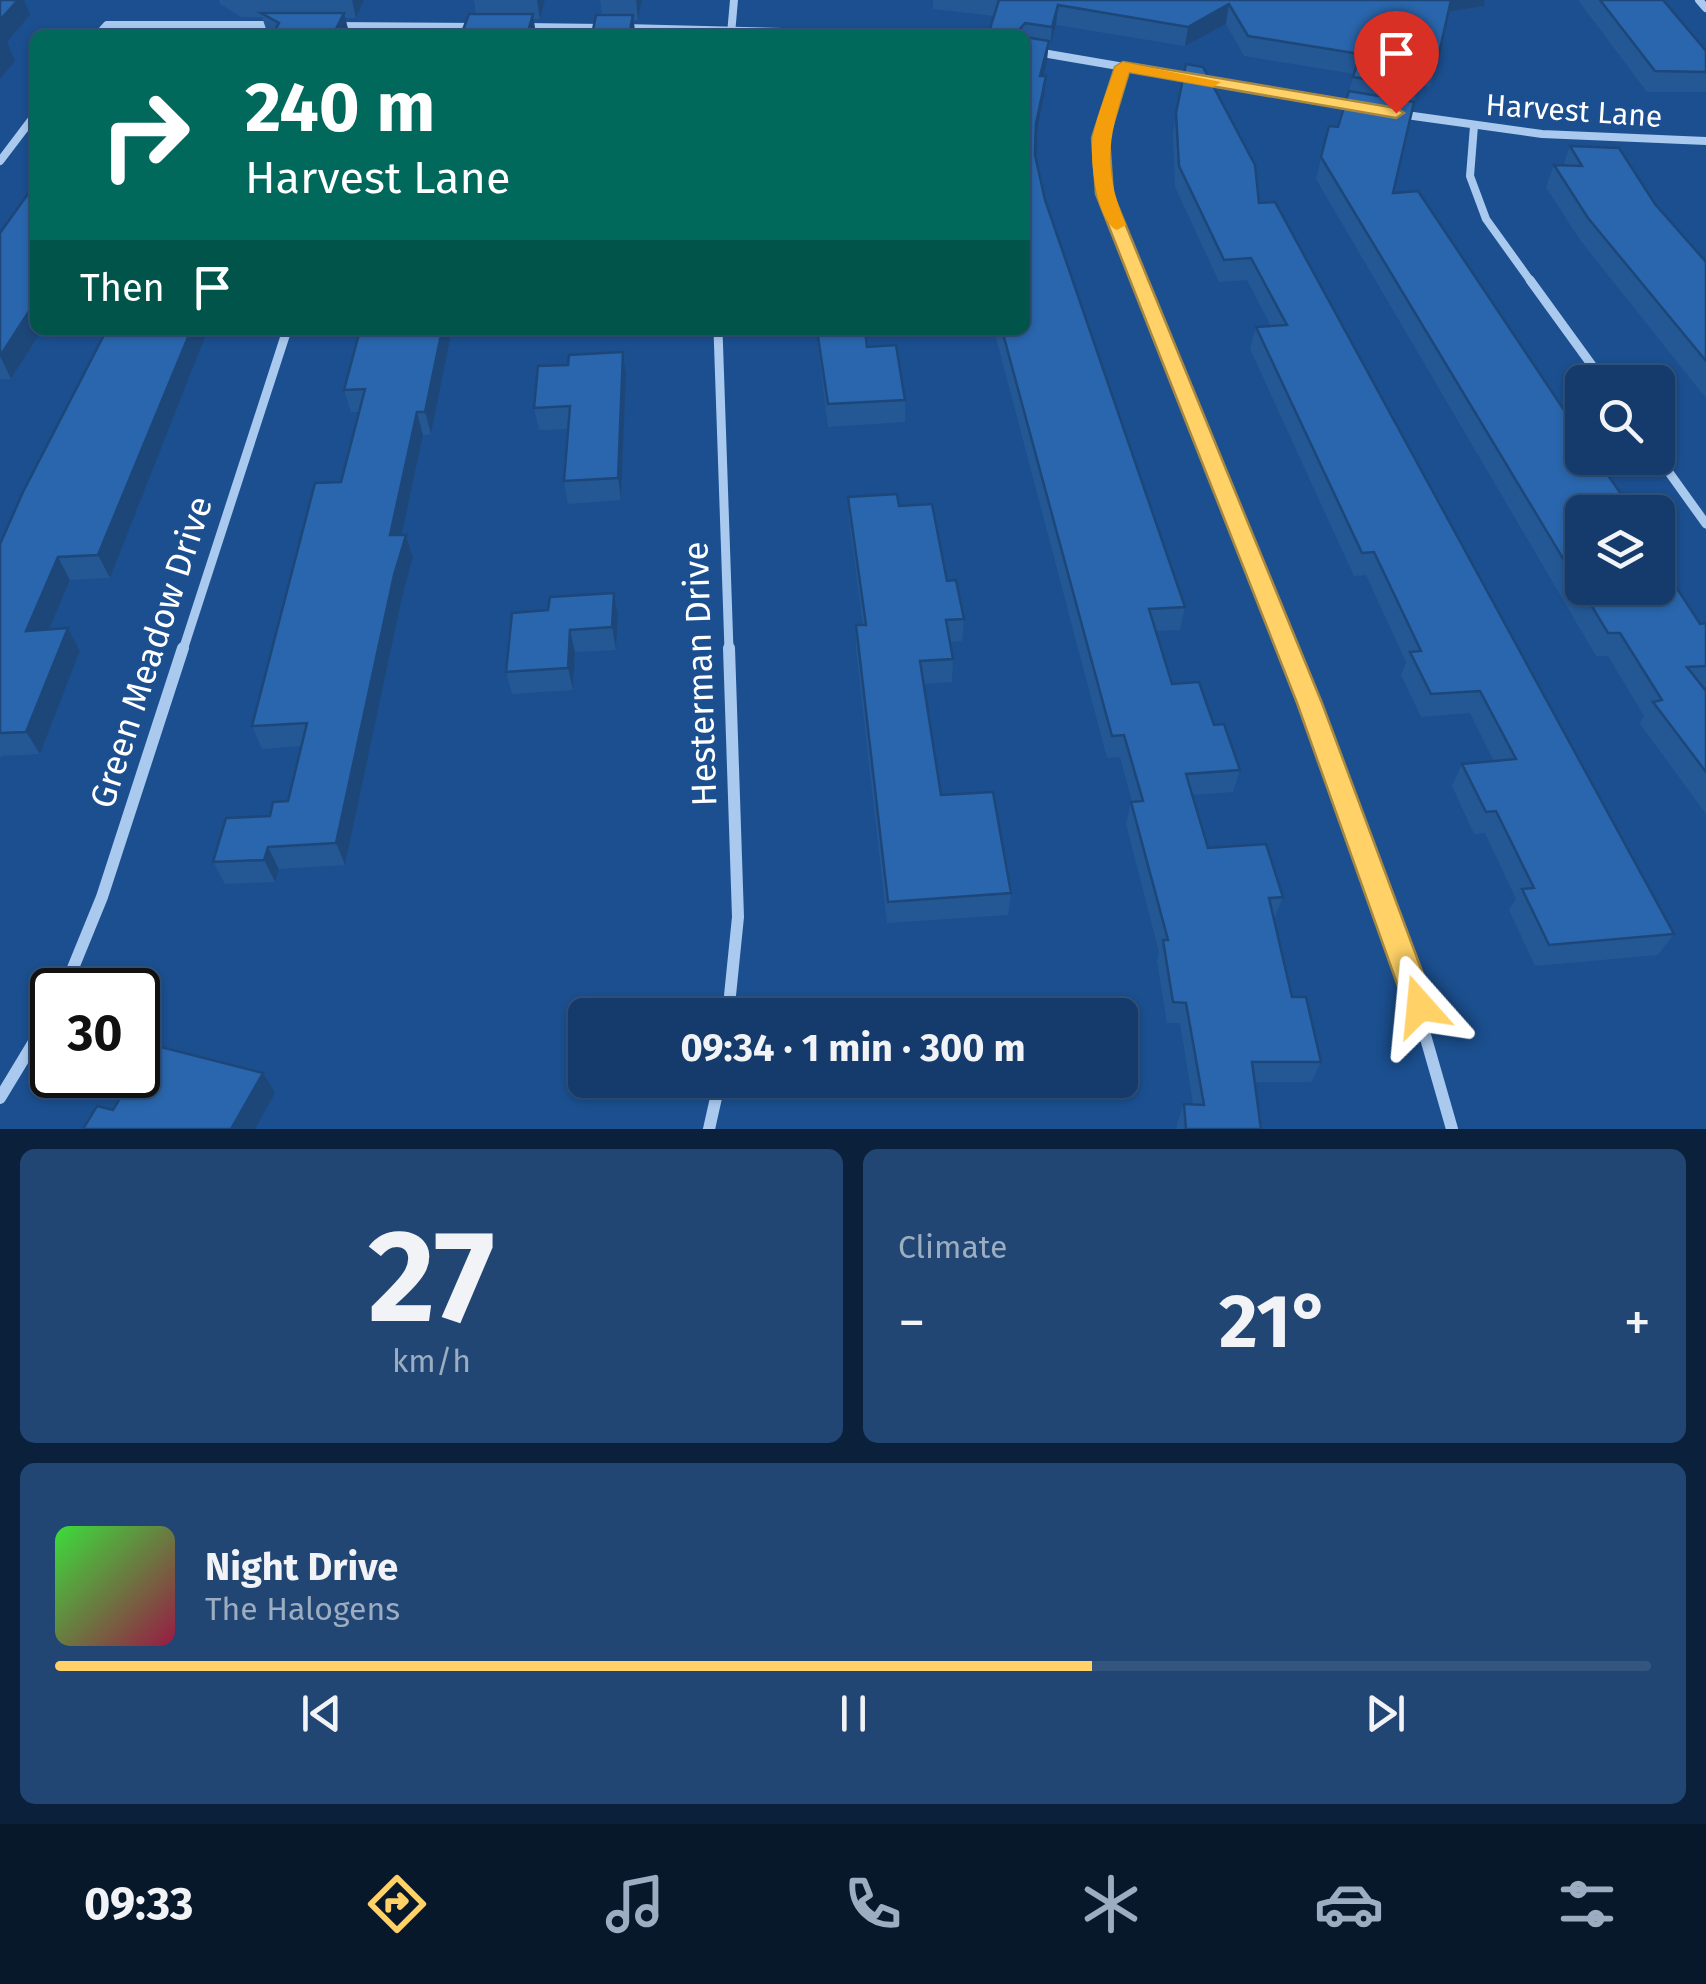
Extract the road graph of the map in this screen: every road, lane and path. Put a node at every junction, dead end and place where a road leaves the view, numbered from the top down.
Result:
1 (734, 0) edge
2 (1699, 0) edge
3 (1706, 8) edge
4 (295, 26) edge
5 (334, 26) edge
6 (490, 27) edge
7 (510, 27) edge
8 (102, 30) edge
9 (394, 30) edge
10 (429, 30) edge
11 (643, 30) edge
12 (731, 30) edge
13 (1030, 51) edge
14 (1123, 67) junction
15 (1376, 110) edge
16 (1396, 113) edge
17 (30, 122) edge
18 (1474, 126) junction
19 (1706, 141) edge
20 (0, 161) edge
21 (285, 335) edge
22 (718, 335) edge
23 (1592, 365) edge
24 (1671, 475) edge
25 (1706, 524) edge
26 (73, 968) edge
27 (730, 998) edge
28 (30, 1048) edge
29 (0, 1098) edge
30 (716, 1098) edge
31 (709, 1129) edge
32 (1452, 1129) edge

1 - 12 street
2 - 3 street
4 - 8 street
5 - 9 street
6 - 10 street
7 - 11 street
13 - 14 street
14 - 15 street
14 - 32 street
16 - 18 street, Harvest Lane
17 - 20 street
18 - 19 street, Harvest Lane
18 - 23 street
21 - 26 street, Green Meadow Drive
22 - 27 street, Hesterman Drive
24 - 25 street
28 - 29 street
30 - 31 street

